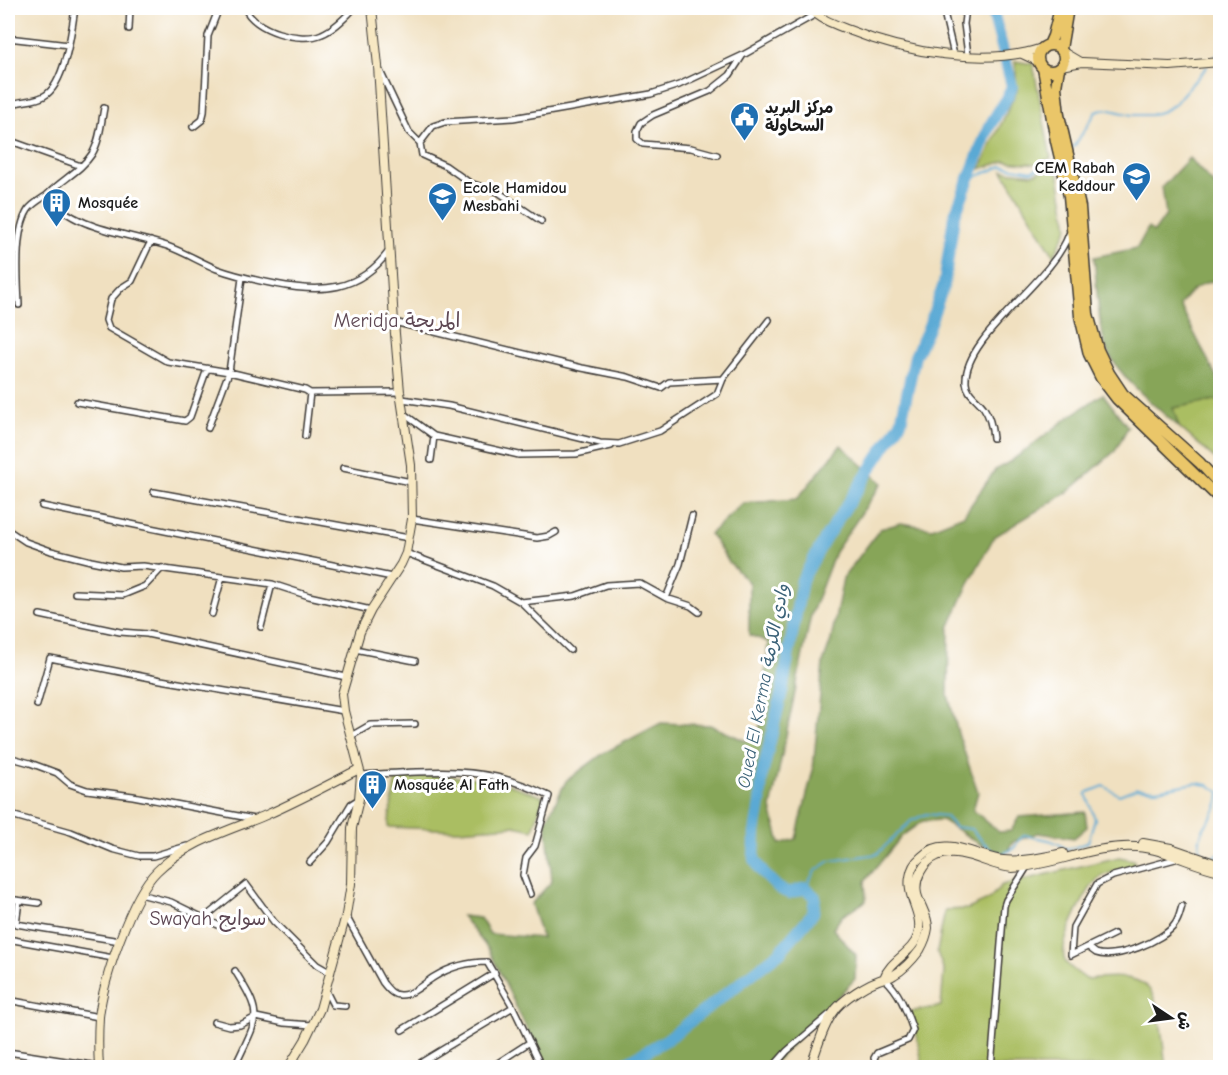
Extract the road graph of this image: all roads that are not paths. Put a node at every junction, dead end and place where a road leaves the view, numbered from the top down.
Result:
1 (75, 8) edge
2 (130, 8) edge
3 (219, 8) edge
4 (245, 8) edge
5 (354, 8) edge
6 (372, 8) edge
7 (943, 8) edge
8 (966, 8) edge
9 (1060, 8) edge
10 (1068, 8) edge
11 (813, 11) edge
12 (129, 29) dead end
13 (8, 38) edge
14 (69, 45) junction
15 (1046, 46) junction
16 (1062, 50) junction
17 (1022, 54) junction
18 (742, 55) junction
19 (954, 55) junction
20 (968, 55) junction
21 (1082, 62) junction
22 (1220, 62) edge
23 (1041, 65) junction
24 (378, 66) junction
25 (1060, 67) junction
26 (8, 105) edge
27 (104, 108) dead end
28 (193, 127) dead end
29 (8, 140) edge
30 (1060, 141) junction
31 (420, 143) junction
32 (717, 155) dead end
33 (81, 166) junction
34 (1066, 166) junction
35 (47, 195) junction
36 (541, 221) dead end
37 (1073, 224) junction
38 (151, 242) junction
39 (390, 250) junction
40 (242, 278) junction
41 (19, 304) dead end
42 (769, 320) dead end
43 (394, 322) junction
44 (207, 369) junction
45 (229, 372) junction
46 (723, 379) junction
47 (310, 393) junction
48 (401, 396) junction
49 (77, 402) dead end
50 (404, 414) junction
51 (208, 428) dead end
52 (305, 436) dead end
53 (434, 436) junction
54 (993, 438) dead end
55 (619, 444) junction
56 (431, 459) dead end
57 (343, 468) dead end
58 (411, 482) junction
59 (1221, 485) edge
60 (154, 492) dead end
61 (1221, 499) edge
62 (42, 506) dead end
63 (692, 516) dead end
64 (412, 519) junction
65 (8, 530) edge
66 (556, 532) dead end
67 (410, 538) junction
68 (406, 553) junction
69 (162, 568) junction
70 (222, 577) junction
71 (392, 577) junction
72 (272, 584) junction
73 (75, 593) dead end
74 (666, 598) junction
75 (521, 602) junction
76 (371, 610) junction
77 (699, 612) dead end
78 (212, 614) dead end
79 (40, 615) dead end
80 (261, 627) dead end
81 (355, 649) junction
82 (570, 650) dead end
83 (415, 661) dead end
84 (346, 677) junction
85 (37, 705) dead end
86 (344, 711) junction
87 (415, 724) dead end
88 (351, 736) junction
89 (8, 758) edge
90 (360, 772) junction
91 (359, 799) junction
92 (11, 815) dead end
93 (255, 820) junction
94 (193, 844) junction
95 (1032, 857) junction
96 (1181, 858) junction
97 (310, 862) dead end
98 (1221, 865) edge
99 (1027, 866) junction
100 (1221, 871) edge
101 (140, 894) junction
102 (530, 894) dead end
103 (8, 899) edge
104 (19, 901) junction
105 (39, 903) dead end
106 (1182, 906) dead end
107 (346, 915) junction
108 (204, 918) junction
109 (226, 929) dead end
110 (1114, 934) dead end
111 (8, 939) edge
112 (120, 942) junction
113 (1088, 947) junction
114 (113, 958) junction
115 (235, 971) dead end
116 (331, 973) junction
117 (495, 973) junction
118 (884, 978) junction
119 (326, 991) junction
120 (8, 1000) edge
121 (345, 1006) dead end
122 (513, 1007) junction
123 (833, 1012) junction
124 (99, 1017) junction
125 (256, 1017) junction
126 (214, 1022) dead end
127 (312, 1025) junction
128 (402, 1030) dead end
129 (530, 1042) junction
130 (8, 1052) edge
131 (237, 1062) dead end
132 (812, 1063) edge
133 (98, 1067) edge
134 (540, 1067) edge
135 (288, 1068) edge
136 (412, 1068) edge
137 (490, 1068) edge
138 (772, 1068) edge
139 (824, 1068) edge
140 (877, 1068) edge
141 (991, 1068) edge

1 - 14 street
2 - 12 street
3 - 28 street
4 - 5 street
6 - 24 street
7 - 19 street
8 - 20 street
9 - 15 highway
10 - 16 highway
11 - 18 street
11 - 19 street
13 - 14 street
14 - 26 street
15 - 16 highway
15 - 17 street
15 - 23 highway
16 - 21 street
16 - 25 highway
17 - 20 street
17 - 23 street
18 - 31 street
18 - 32 street
19 - 20 street
21 - 22 street
21 - 25 street
23 - 25 highway
23 - 30 highway
24 - 31 street
24 - 39 street
25 - 30 highway
27 - 33 street
29 - 33 street
30 - 34 highway
31 - 36 street
33 - 35 street
34 - 37 highway
34 - 59 highway
35 - 38 street
35 - 41 street
37 - 54 street
37 - 61 highway
38 - 40 street
38 - 44 street
39 - 40 street
39 - 43 street
40 - 45 street
42 - 46 street
43 - 46 street
43 - 48 street
44 - 45 street
44 - 49 street
45 - 47 street
45 - 51 street
46 - 55 street
47 - 48 street
47 - 52 street
48 - 50 street
48 - 55 street
50 - 53 street
50 - 58 street
53 - 55 street
53 - 56 street
57 - 58 street
58 - 64 street
60 - 67 street
62 - 71 street
63 - 74 street
64 - 66 street
64 - 67 street
65 - 69 street
67 - 68 street
68 - 71 street
68 - 75 street
69 - 70 street
69 - 73 street
70 - 72 street
70 - 78 street
71 - 76 street
72 - 76 street
72 - 80 street
74 - 75 street
74 - 77 street
75 - 82 street
76 - 81 street
79 - 84 street
81 - 83 street
81 - 84 street
84 - 86 street
85 - 86 street
86 - 88 street
87 - 88 street
88 - 90 street
89 - 93 street
90 - 91 street
90 - 93 street
90 - 102 street
91 - 97 street
91 - 107 street
92 - 94 street
93 - 94 street
94 - 101 street
95 - 98 street
95 - 99 street
95 - 118 street
96 - 99 street
96 - 100 street
96 - 113 street
99 - 118 street
99 - 141 street
101 - 108 street
101 - 112 street
103 - 104 street
104 - 105 street
104 - 112 street
106 - 113 street
107 - 116 street
107 - 117 street
108 - 109 street
108 - 116 street
110 - 113 street
111 - 114 street
112 - 114 street
114 - 124 street
115 - 125 street
116 - 119 street
117 - 122 street
117 - 128 street
118 - 123 street
118 - 140 street
119 - 121 street
119 - 127 street
120 - 124 street
122 - 129 street
122 - 136 street
123 - 132 street
123 - 138 street
124 - 133 street
125 - 126 street
125 - 127 street
125 - 131 street
127 - 135 street
129 - 134 street
129 - 137 street
130 - 133 street
132 - 139 street

